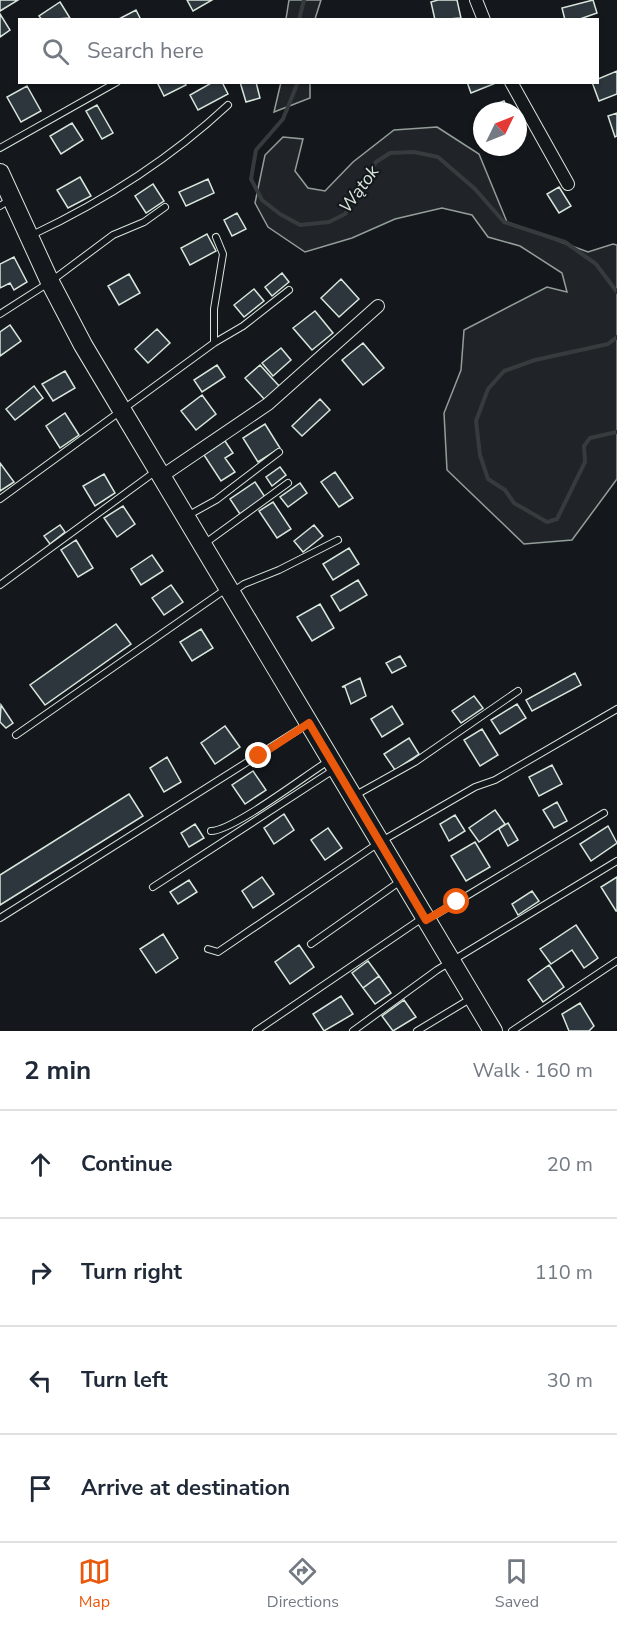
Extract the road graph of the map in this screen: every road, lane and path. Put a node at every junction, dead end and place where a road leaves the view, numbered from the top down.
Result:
1 (476, 0) edge
2 (483, 18) edge
3 (113, 84) edge
4 (512, 84) edge
5 (228, 105) dead end
6 (0, 148) edge
7 (0, 173) edge
8 (568, 184) dead end
9 (6, 202) edge
10 (165, 207) dead end
11 (29, 237) junction
12 (216, 237) dead end
13 (50, 282) junction
14 (289, 290) dead end
15 (378, 306) dead end
16 (0, 314) edge
17 (214, 343) junction
18 (122, 409) junction
19 (279, 452) dead end
20 (160, 473) junction
21 (288, 483) dead end
22 (0, 499) edge
23 (187, 516) junction
24 (338, 540) dead end
25 (204, 544) junction
26 (0, 585) edge
27 (231, 589) junction
28 (518, 691) dead end
29 (617, 709) edge
30 (309, 723) junction
31 (16, 735) dead end
32 (333, 764) junction
33 (352, 797) junction
34 (604, 813) dead end
35 (211, 831) dead end
36 (380, 842) junction
37 (617, 861) edge
38 (403, 880) junction
39 (153, 887) dead end
40 (0, 918) edge
41 (425, 919) junction
42 (311, 944) dead end
43 (208, 949) dead end
44 (617, 961) edge
45 (452, 963) junction
46 (473, 997) junction
47 (256, 1031) edge
48 (353, 1031) edge
49 (417, 1031) edge
50 (493, 1031) edge
51 (512, 1031) edge

1 - 2 street
3 - 6 lane
4 - 8 street
5 - 11 lane
7 - 9 street
9 - 11 street
10 - 13 lane
11 - 13 street
12 - 17 lane
13 - 16 lane
13 - 18 street
14 - 17 lane
15 - 20 street
17 - 18 lane
18 - 20 street
18 - 22 lane
19 - 23 lane
20 - 23 street
20 - 26 lane
21 - 25 lane
23 - 25 street
24 - 27 lane
25 - 27 street
27 - 30 street
27 - 31 lane
28 - 33 lane
29 - 36 lane
30 - 32 street
30 - 40 lane
32 - 33 street
32 - 35 lane
32 - 39 lane
33 - 36 street
34 - 41 lane
36 - 38 street
36 - 43 lane
37 - 45 lane
38 - 41 street
38 - 42 lane
41 - 45 street
41 - 47 lane
44 - 51 lane
45 - 46 street
45 - 48 lane
46 - 49 lane
46 - 50 street

